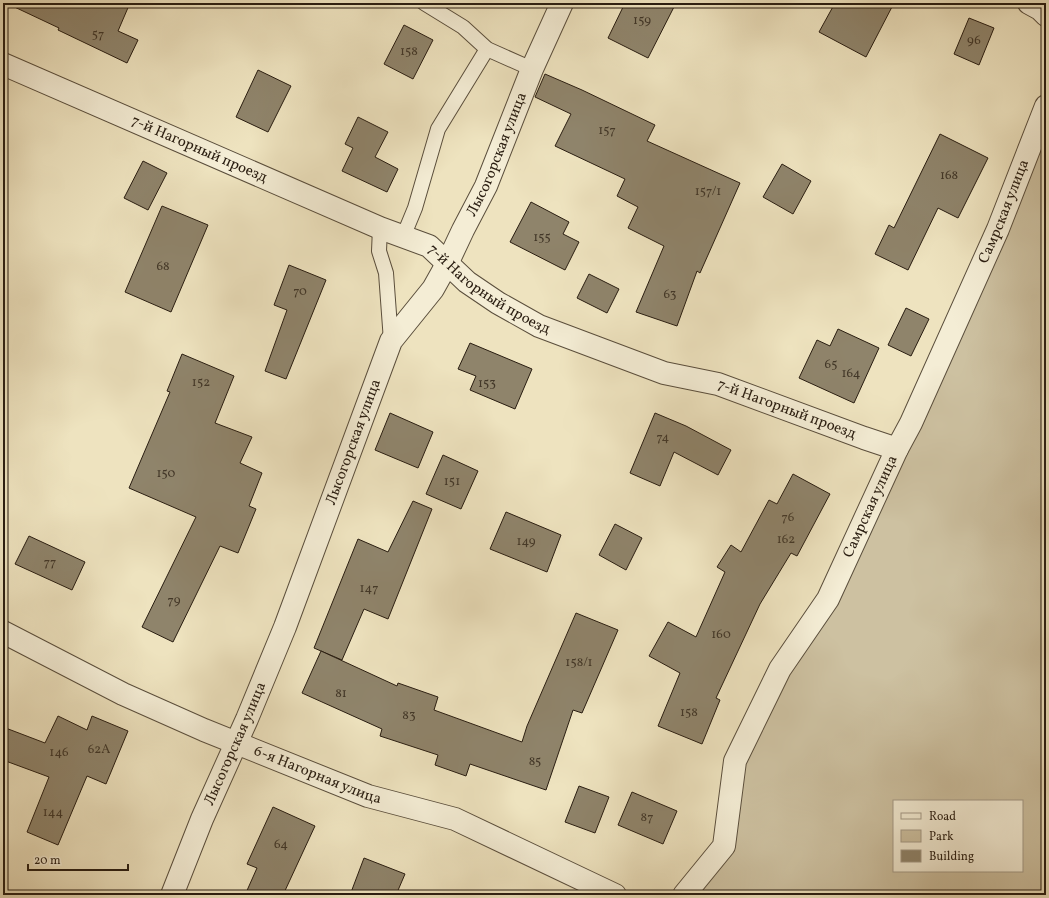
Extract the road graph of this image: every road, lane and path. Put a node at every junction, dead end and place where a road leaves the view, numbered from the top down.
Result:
1 (424, 3) edge
2 (562, 3) edge
3 (1029, 3) edge
4 (1046, 15) edge
5 (487, 49) junction
6 (3, 64) edge
7 (532, 69) junction
8 (1046, 106) edge
9 (380, 228) junction
10 (403, 237) junction
11 (448, 264) junction
12 (391, 341) junction
13 (897, 449) junction
14 (3, 632) edge
15 (235, 743) junction
16 (172, 895) edge
17 (615, 895) edge
18 (684, 895) edge

1 - 5 lane
2 - 7 street, Лысогорская улица
3 - 4 street
5 - 7 lane
5 - 10 lane
6 - 9 street, 7-й Нагорный проезд
7 - 11 street, Лысогорская улица
8 - 13 street, Самрская улица
9 - 10 street, 7-й Нагорный проезд
9 - 12 lane
10 - 11 street, 7-й Нагорный проезд
11 - 12 street, Лысогорская улица
11 - 13 street, 7-й Нагорный проезд
12 - 15 street, Лысогорская улица
13 - 18 street, Самрская улица
14 - 15 street, 6-я Нагорная улица
15 - 16 street, Лысогорская улица
15 - 17 street, 6-я Нагорная улица

